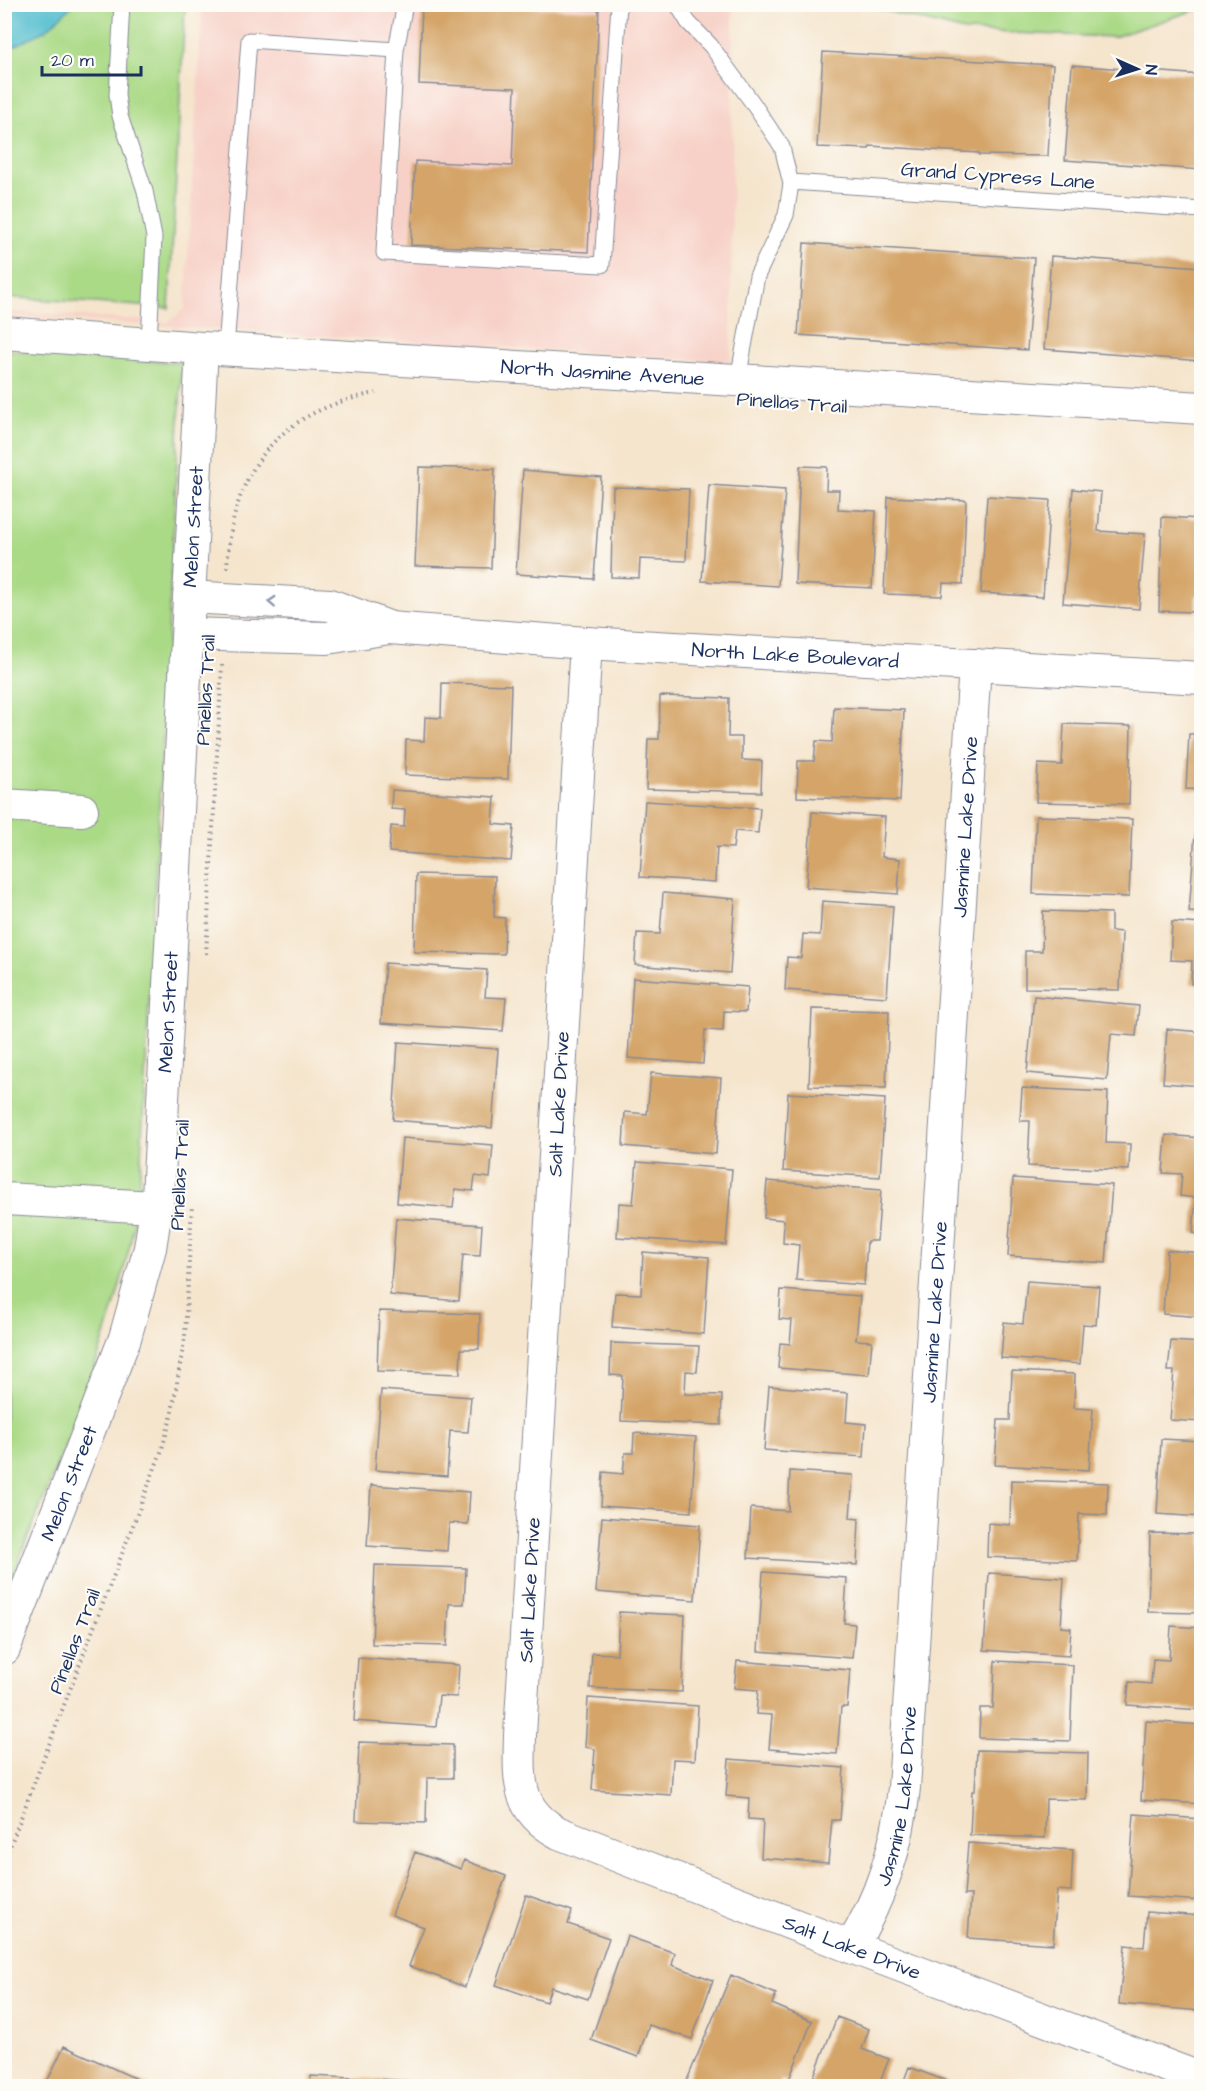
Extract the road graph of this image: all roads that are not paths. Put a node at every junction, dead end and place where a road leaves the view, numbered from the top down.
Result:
1 (122, 4) edge
2 (405, 4) edge
3 (620, 4) edge
4 (677, 4) edge
5 (396, 50) junction
6 (791, 182) junction
7 (1202, 210) edge
8 (4, 333) edge
9 (149, 343) junction
10 (214, 349) junction
11 (738, 379) junction
12 (1202, 408) edge
13 (189, 597) junction
14 (389, 628) junction
15 (188, 634) junction
16 (586, 643) junction
17 (975, 665) junction
18 (1202, 678) edge
19 (4, 806) edge
20 (82, 810) dead end
21 (4, 1199) edge
22 (156, 1207) junction
23 (4, 1649) edge
24 (851, 1947) junction
25 (1202, 2079) edge

1 - 9 lane
2 - 5 lane
3 - 5 lane
4 - 6 lane
5 - 10 lane
6 - 7 lane, Grand Cypress Lane
6 - 11 lane
8 - 9 street, North Jasmine Avenue
9 - 10 street, North Jasmine Avenue
10 - 11 street, North Jasmine Avenue
10 - 13 street, Melon Street
11 - 12 street, North Jasmine Avenue
14 -> 13 street, North Lake Boulevard
13 - 15 street, Melon Street
14 - 15 street, North Lake Boulevard
14 - 16 street, North Lake Boulevard
15 - 22 street, Melon Street
16 - 17 street, North Lake Boulevard
16 - 24 street, Salt Lake Drive
17 - 18 street, North Lake Boulevard
17 - 24 street, Jasmine Lake Drive
19 - 20 street
21 - 22 street
22 - 23 street, Melon Street
24 - 25 street, Salt Lake Drive

